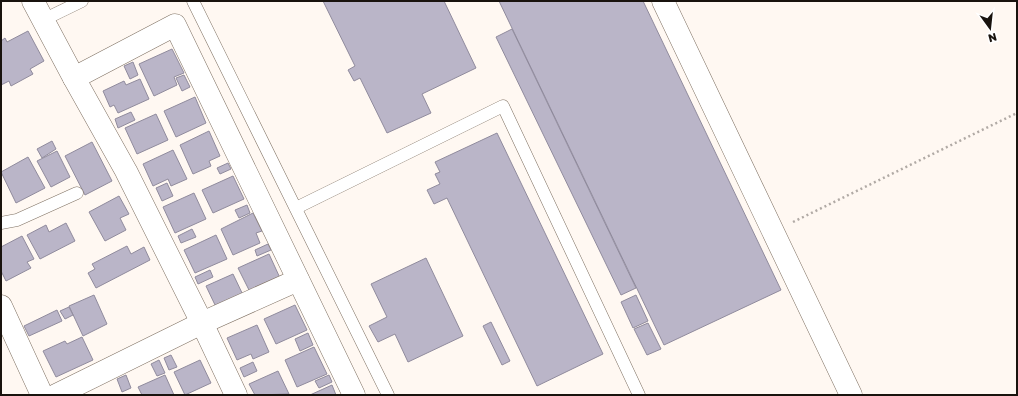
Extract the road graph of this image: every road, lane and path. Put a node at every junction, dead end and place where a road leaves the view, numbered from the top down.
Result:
1 (33, 1) edge
2 (82, 1) edge
3 (193, 1) edge
4 (663, 1) edge
5 (43, 20) junction
6 (74, 78) junction
7 (1017, 113) edge
8 (77, 193) dead end
9 (296, 208) junction
10 (1, 223) edge
11 (773, 232) junction
12 (298, 280) junction
13 (1, 306) edge
14 (202, 323) junction
15 (42, 395) edge
16 (56, 395) edge
17 (236, 395) edge
18 (354, 395) edge
19 (388, 395) edge
20 (639, 395) edge
21 (851, 395) edge

1 - 5 street
2 - 5 lane
3 - 9 lane
4 - 11 street
5 - 6 street
6 - 12 street
6 - 14 street
7 - 11 path
8 - 10 lane
9 - 19 lane
9 - 20 lane
11 - 21 street
12 - 14 street
12 - 18 street
13 - 15 street
14 - 16 street
14 - 17 street

